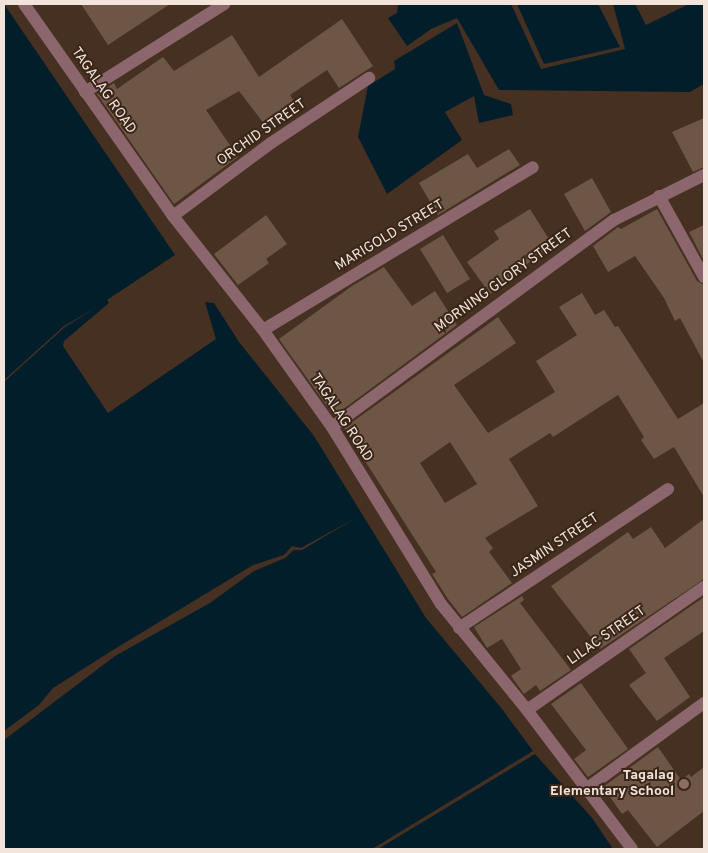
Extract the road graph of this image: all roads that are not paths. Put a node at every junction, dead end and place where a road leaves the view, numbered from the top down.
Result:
1 (24, 4) edge
2 (224, 4) edge
3 (369, 78) dead end
4 (85, 92) junction
5 (533, 167) dead end
6 (704, 175) edge
7 (659, 196) junction
8 (173, 216) junction
9 (704, 276) edge
10 (263, 330) junction
11 (332, 427) junction
12 (668, 489) dead end
13 (704, 587) edge
14 (459, 628) junction
15 (704, 703) edge
16 (527, 710) junction
17 (586, 788) junction
18 (632, 849) edge

1 - 4 street, TAGALAG ROAD
2 - 4 street
3 - 8 street, ORCHID STREET
4 - 8 street, TAGALAG ROAD
5 - 10 street, MARIGOLD STREET
6 - 7 street, MORNING GLORY STREET
7 - 9 street
7 - 11 street, MORNING GLORY STREET
8 - 10 street, TAGALAG ROAD
10 - 11 street, TAGALAG ROAD
11 - 14 street, TAGALAG ROAD
12 - 14 street, JASMIN STREET
13 - 16 street, LILAC STREET
14 - 16 street, TAGALAG ROAD
15 - 17 street
16 - 17 street, TAGALAG ROAD
17 - 18 street, TAGALAG ROAD

